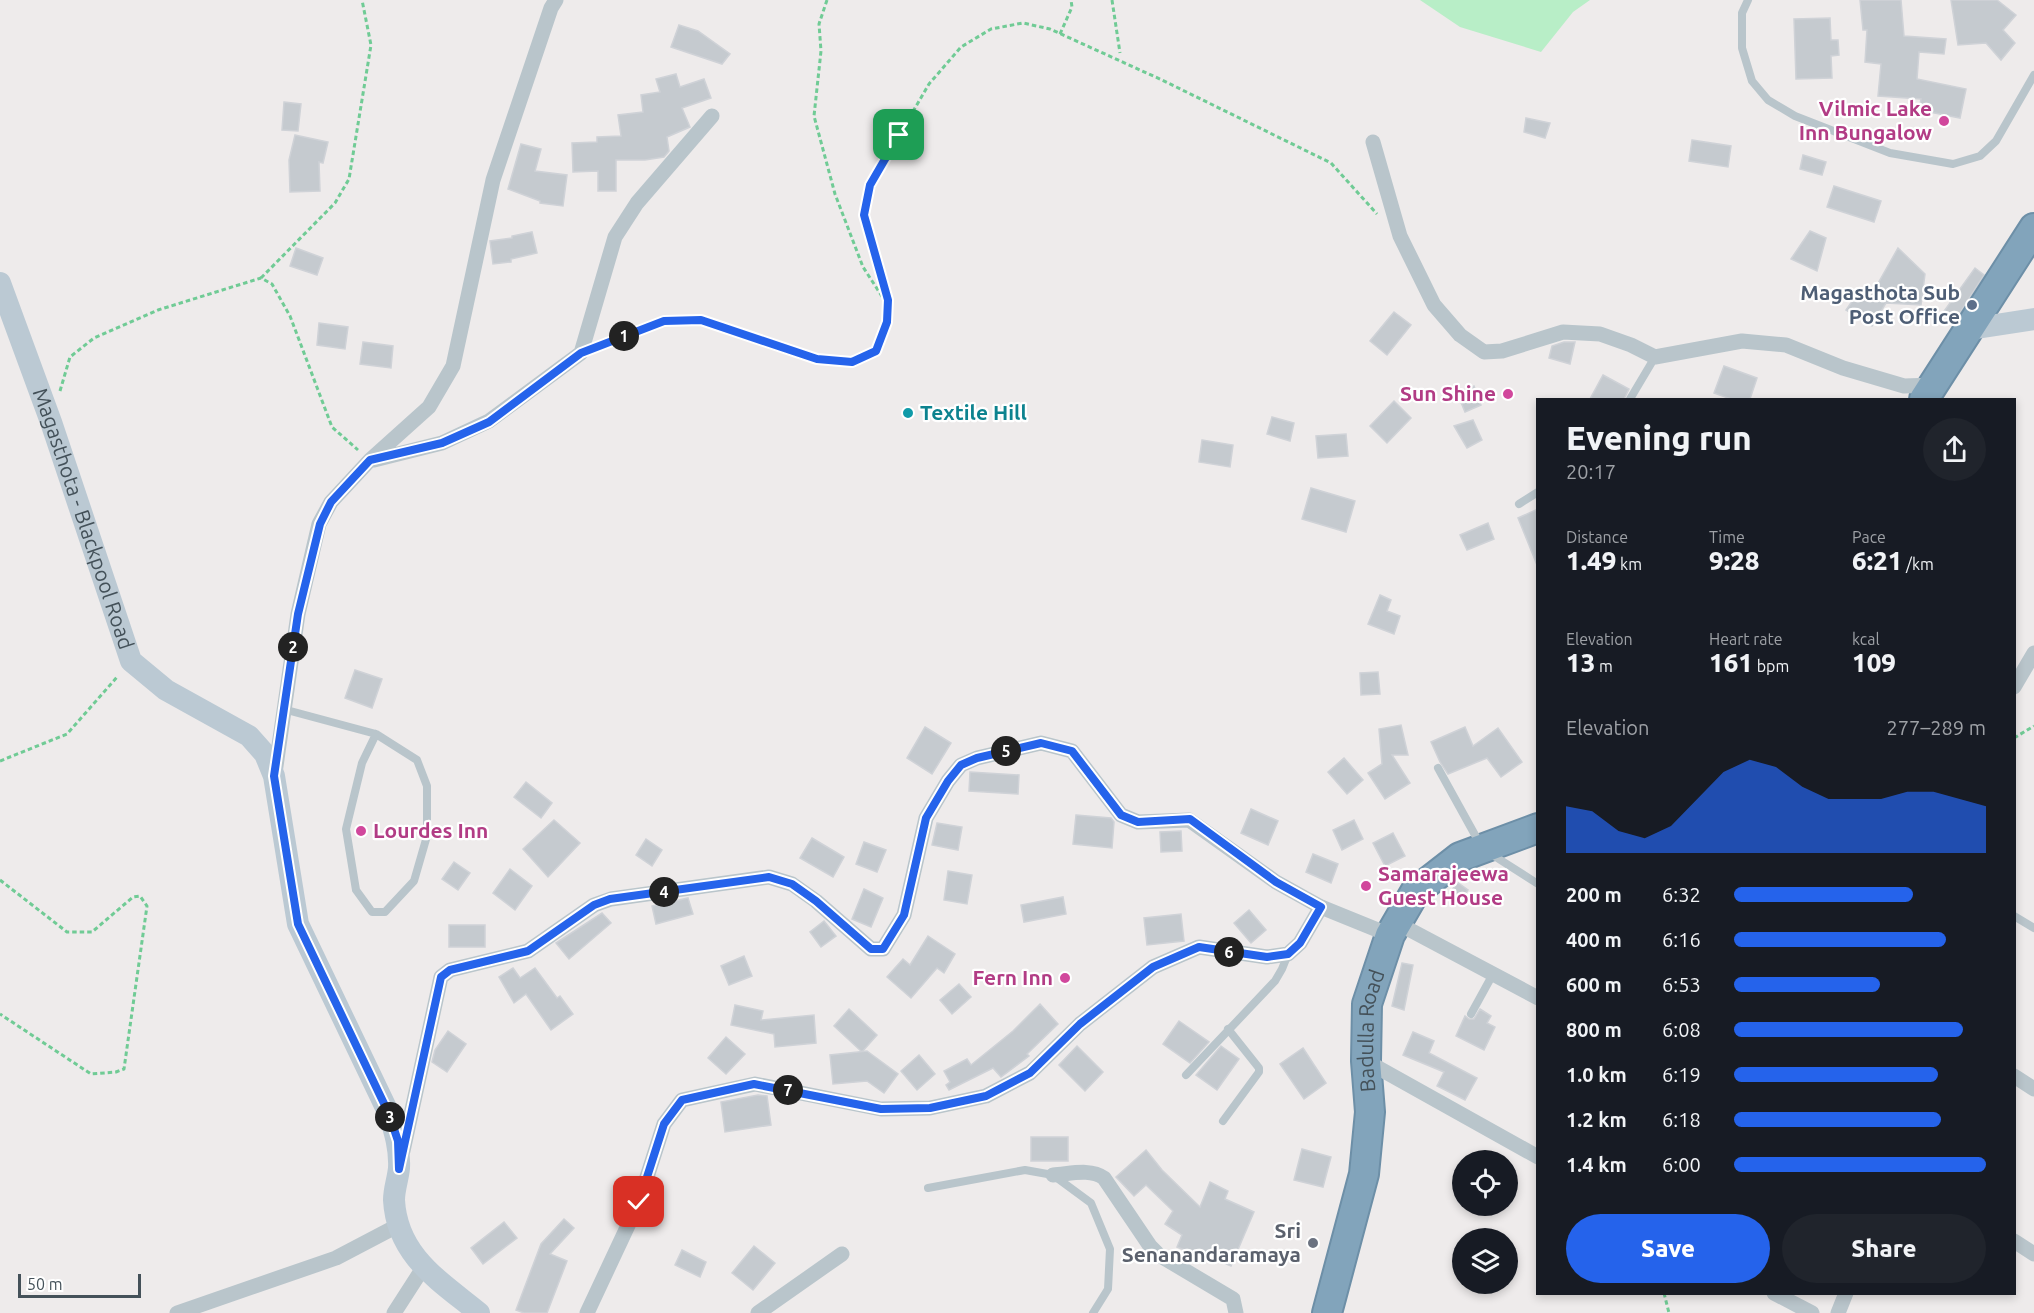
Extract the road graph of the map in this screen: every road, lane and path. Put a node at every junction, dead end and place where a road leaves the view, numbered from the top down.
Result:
1 (362, 0) edge
2 (556, 0) edge
3 (827, 0) edge
4 (1071, 0) edge
5 (1112, 0) edge
6 (1748, 0) edge
7 (1060, 34) junction
8 (1120, 53) dead end
9 (2034, 75) edge
10 (712, 116) dead end
11 (1373, 142) dead end
12 (1400, 236) junction
13 (2032, 243) edge
14 (261, 278) junction
15 (0, 283) edge
16 (888, 305) junction
17 (2034, 319) edge
18 (1970, 328) junction
19 (581, 353) junction
20 (1655, 357) junction
21 (1929, 392) edge
22 (1631, 398) edge
23 (51, 422) junction
24 (370, 460) junction
25 (1536, 493) edge
26 (1519, 504) dead end
27 (2034, 653) edge
28 (131, 661) junction
29 (2016, 684) edge
30 (283, 709) junction
31 (2034, 726) edge
32 (376, 734) junction
33 (2016, 737) edge
34 (0, 761) edge
35 (1438, 768) dead end
36 (274, 776) junction
37 (1536, 829) edge
38 (1483, 849) junction
39 (0, 880) edge
40 (1536, 883) edge
41 (1321, 907) junction
42 (2016, 917) edge
43 (2034, 928) edge
44 (1394, 929) junction
45 (1288, 954) junction
46 (1492, 974) junction
47 (1536, 997) edge
48 (0, 1014) edge
49 (1471, 1014) dead end
50 (1228, 1029) junction
51 (1366, 1061) junction
52 (1186, 1074) dead end
53 (2016, 1077) edge
54 (2034, 1089) edge
55 (1222, 1121) dead end
56 (1536, 1155) edge
57 (399, 1169) junction
58 (1053, 1175) junction
59 (928, 1188) dead end
60 (397, 1226) junction
61 (2016, 1242) edge
62 (842, 1254) dead end
63 (2034, 1254) edge
64 (423, 1268) junction
65 (1664, 1295) edge
66 (1778, 1295) edge
67 (1845, 1295) edge
68 (177, 1313) edge
69 (394, 1313) edge
70 (479, 1313) edge
71 (587, 1313) edge
72 (758, 1313) edge
73 (1093, 1313) edge
74 (1236, 1313) edge
75 (1327, 1313) edge
76 (1669, 1313) edge
77 (1812, 1313) edge
78 (1838, 1313) edge

1 - 14 path
2 - 24 street
3 - 16 path
4 - 7 path
5 - 8 path
6 - 9 lane
7 - 12 path
7 - 16 path
10 - 19 street
11 - 12 street
12 - 20 street
13 - 18 highway
14 - 23 path
14 - 24 path
15 - 23 street, Magasthota - Blackpool Road
16 - 19 path
17 - 18 street
18 - 21 highway
19 - 24 street
20 - 21 street
20 - 22 lane
23 - 28 street, Magasthota - Blackpool Road
24 - 30 street
25 - 26 lane
27 - 29 street
28 - 34 path
28 - 36 street, Magasthota - Blackpool Road
30 - 32 lane
30 - 36 street
31 - 33 path
32 - 32 lane
35 - 38 lane
36 - 57 street, Magasthota - Blackpool Road
37 - 38 highway, Badulla Road
38 - 40 lane
38 - 44 highway, Badulla Road
39 - 48 path
41 - 44 street
41 - 45 street
41 - 57 street
42 - 43 lane
44 - 46 street
44 - 51 highway, Badulla Road
45 - 50 lane
45 - 71 street
46 - 47 street
46 - 49 lane
50 - 52 lane
50 - 55 lane
51 - 56 street
51 - 75 highway, Badulla Road
53 - 54 street
57 - 60 street, Magasthota - Blackpool Road
58 - 59 lane
58 - 73 lane
58 - 74 street
60 - 64 street, Magasthota - Blackpool Road
60 - 68 street
61 - 63 street
62 - 72 street
64 - 69 street
64 - 70 street, Magasthota - Blackpool Road
65 - 76 path
66 - 77 street
67 - 78 street

